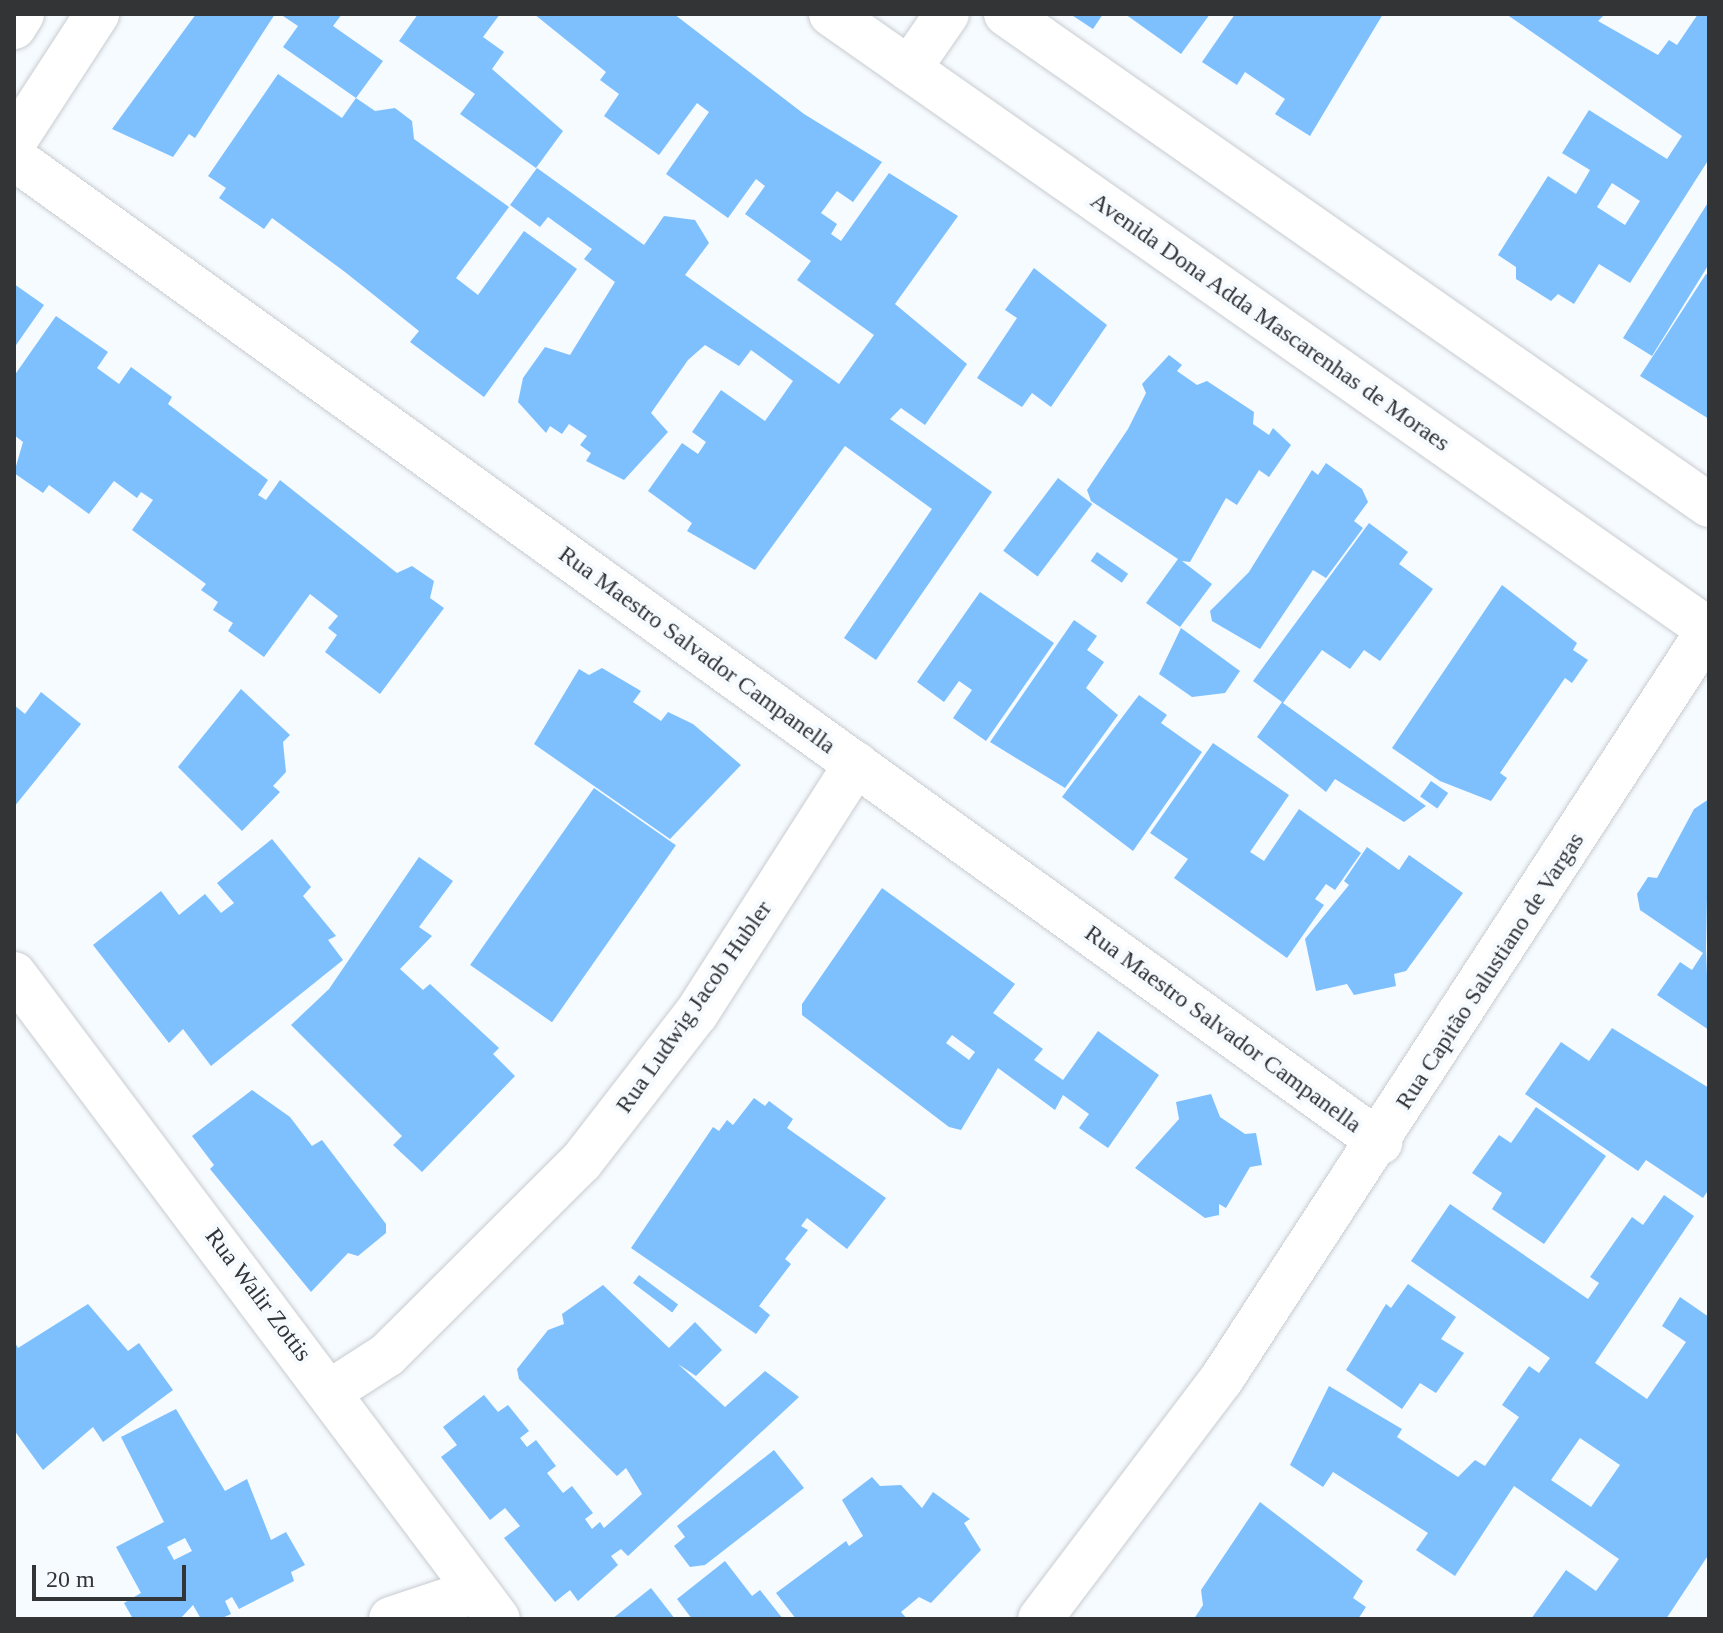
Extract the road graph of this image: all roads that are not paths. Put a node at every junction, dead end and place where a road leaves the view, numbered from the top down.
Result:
1 (22, 14) edge
2 (97, 14) edge
3 (831, 14) edge
4 (947, 14) edge
5 (1006, 14) edge
6 (14, 27) edge
7 (909, 69) junction
8 (14, 142) edge
9 (14, 158) edge
10 (1709, 505) edge
11 (1709, 630) edge
12 (856, 764) junction
13 (14, 974) edge
14 (1380, 1142) junction
15 (331, 1391) junction
16 (487, 1605) edge
17 (391, 1619) edge
18 (1040, 1619) edge

1 - 6 street
2 - 8 street
3 - 7 street, Avenida Dona Adda Mascarenhas de Moraes
4 - 7 street
5 - 10 street
7 - 11 street, Avenida Dona Adda Mascarenhas de Moraes
9 - 12 street, Rua Maestro Salvador Campanella
11 - 14 street, Rua Capitão Salustiano de Vargas
12 - 14 street, Rua Maestro Salvador Campanella
12 - 15 street, Rua Ludwig Jacob Hubler
13 - 15 street, Rua Walir Zottis
14 - 18 street, Rua Capitão Salustiano de Vargas
15 - 16 street, Rua Walir Zottis
16 - 17 street

